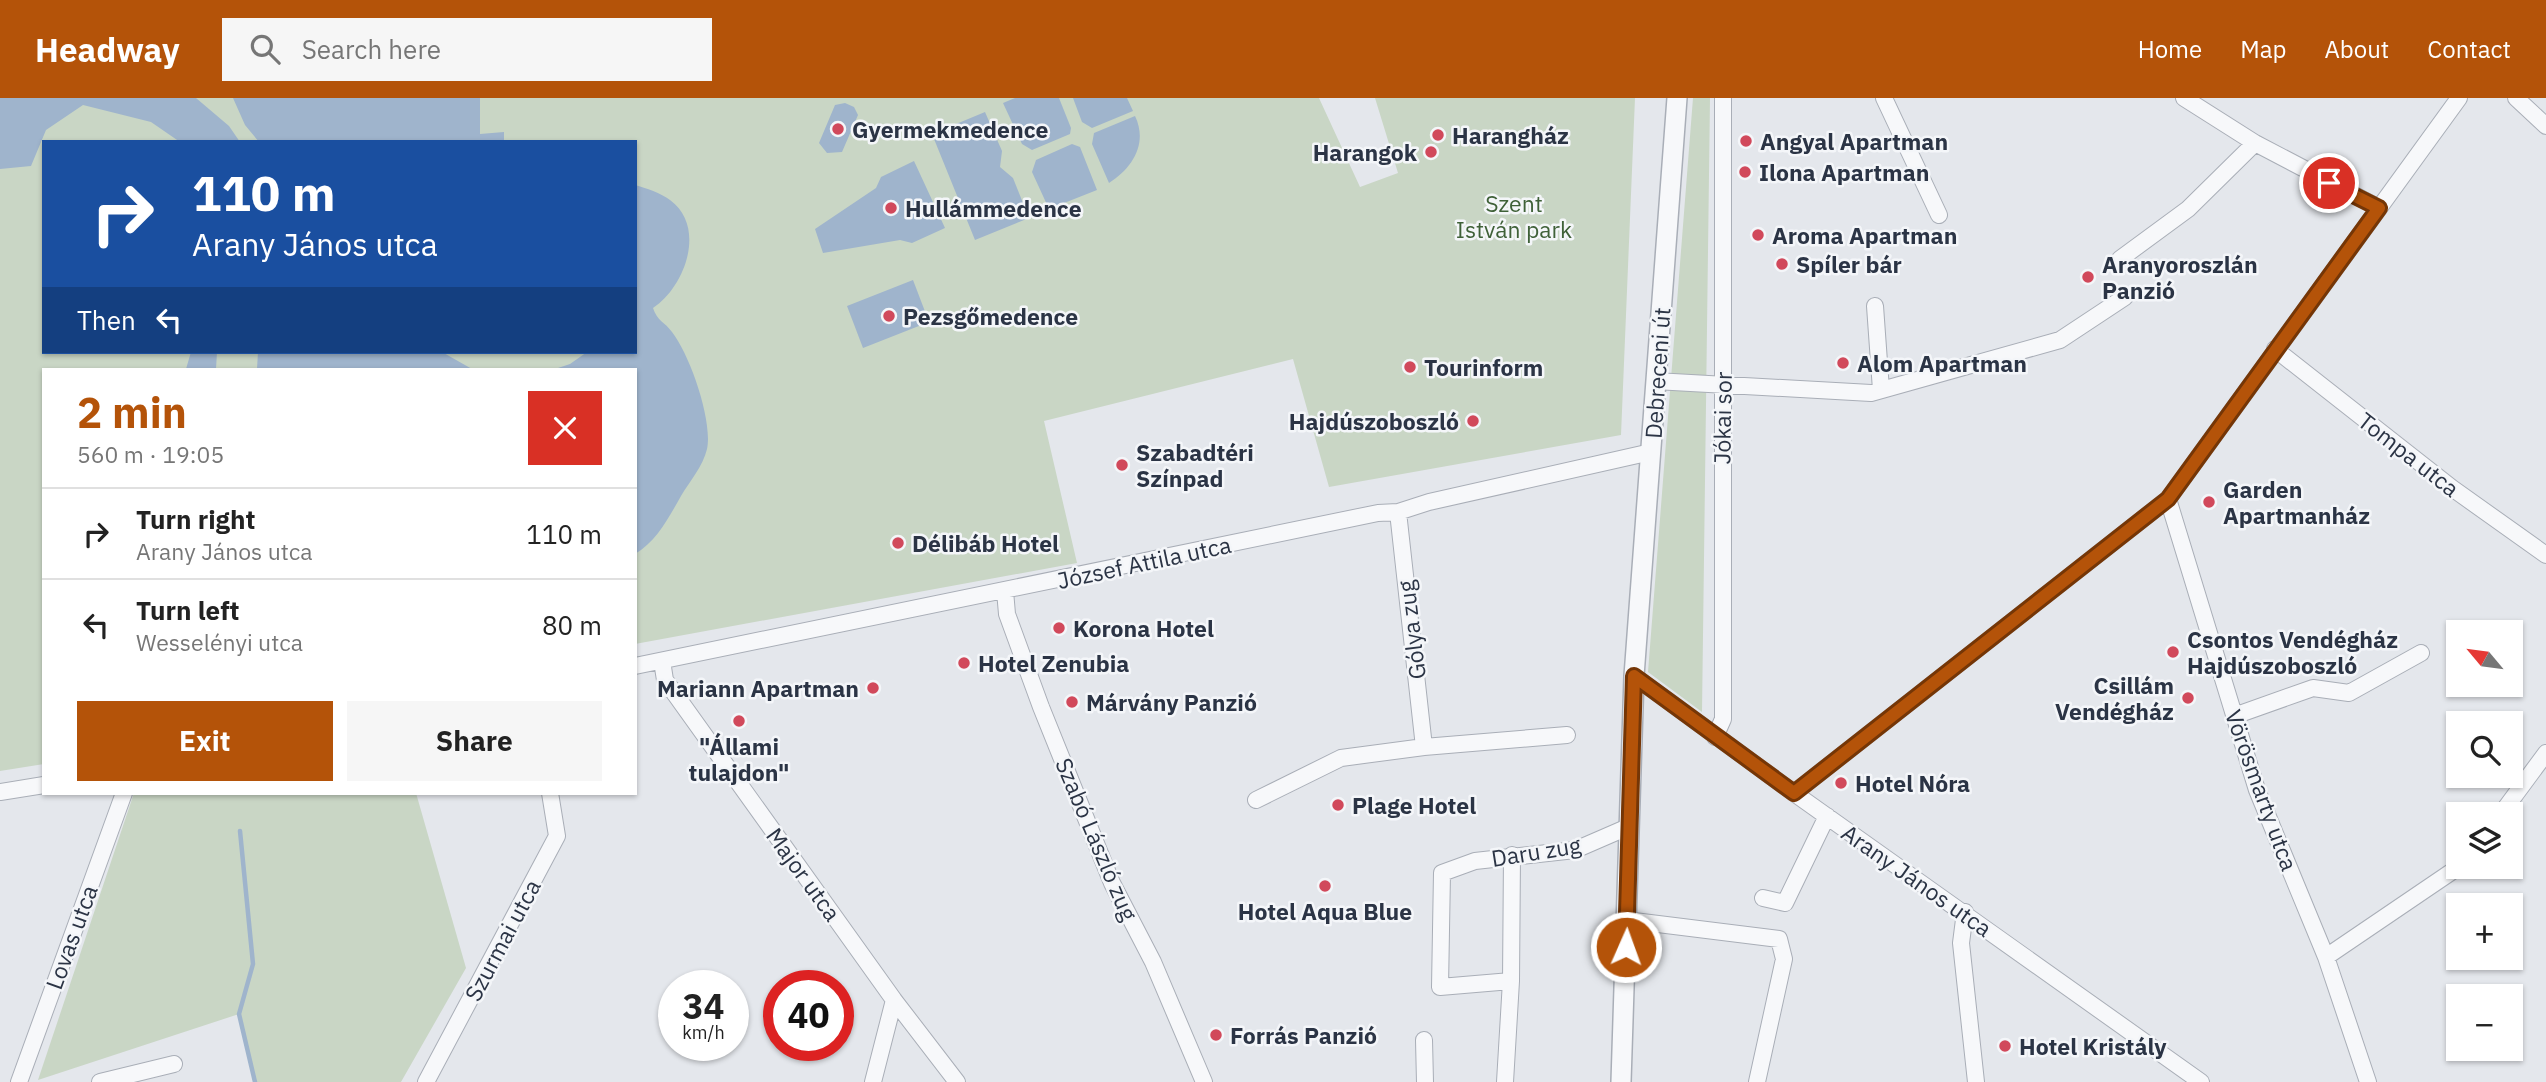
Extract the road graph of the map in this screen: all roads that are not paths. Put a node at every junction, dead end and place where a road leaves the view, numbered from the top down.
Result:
1 (1677, 98) edge
2 (1723, 98) edge
3 (1884, 98) edge
4 (2184, 98) edge
5 (2459, 98) edge
6 (2516, 98) edge
7 (2546, 126) edge
8 (2255, 143) junction
9 (2379, 208) junction
10 (1939, 215) dead end
11 (2120, 259) dead end
12 (2125, 297) dead end
13 (1875, 306) dead end
14 (2275, 349) junction
15 (1655, 381) junction
16 (1723, 387) junction
17 (1881, 390) junction
18 (1651, 452) junction
19 (2168, 499) junction
20 (1398, 512) junction
21 (2546, 555) edge
22 (1005, 591) junction
23 (2421, 653) dead end
24 (662, 661) junction
25 (637, 666) edge
26 (1634, 676) junction
27 (2234, 716) junction
28 (1567, 734) dead end
29 (1716, 737) junction
30 (1424, 747) junction
31 (2546, 753) edge
32 (42, 785) edge
33 (0, 792) edge
34 (1794, 793) junction
35 (123, 795) edge
36 (550, 795) edge
37 (1256, 800) dead end
38 (2510, 802) edge
39 (1827, 816) junction
40 (1628, 827) junction
41 (1512, 855) junction
42 (2446, 876) edge
43 (1763, 898) dead end
44 (1965, 912) junction
45 (1626, 919) junction
46 (2326, 957) junction
47 (1511, 981) junction
48 (894, 1000) junction
49 (1424, 1040) dead end
50 (174, 1064) dead end
51 (19, 1082) edge
52 (100, 1082) edge
53 (426, 1082) edge
54 (873, 1082) edge
55 (957, 1082) edge
56 (1204, 1082) edge
57 (1425, 1082) edge
58 (1505, 1082) edge
59 (1621, 1082) edge
60 (1756, 1082) edge
61 (1976, 1082) edge
62 (2202, 1082) edge
63 (2368, 1082) edge

1 - 15 street, Debreceni út
2 - 16 street, Jókai sor
3 - 10 street
4 - 8 street
5 - 9 street
6 - 7 street
8 - 9 street
8 - 11 street
9 - 14 street
12 - 17 street
13 - 17 street
14 - 19 street
14 - 21 street, Tompa utca
15 - 16 street
15 - 18 street, Debreceni út
16 - 17 street
16 - 29 street, Jókai sor
18 - 20 street, József Attila utca
18 - 26 street, Debreceni út
19 - 27 street, Vörösmarty utca
19 - 34 street
20 - 22 street, József Attila utca
20 - 30 street, Gólya zug
22 - 24 street, József Attila utca
22 - 56 street, Szabó László zug
23 - 27 street
24 - 25 street, József Attila utca
24 - 48 street, Major utca
26 - 29 street, Arany János utca
26 - 40 street, Debreceni út
27 - 46 street, Vörösmarty utca
28 - 30 street
29 - 34 street, Arany János utca
30 - 37 street
31 - 38 street
32 - 33 street
34 - 39 street, Arany János utca
35 - 51 street, Lovas utca
36 - 53 street, Szurmai utca
39 - 43 street
39 - 44 street, Arany János utca
40 - 41 street, Daru zug
40 - 45 street, Debreceni út
41 - 47 street
41 - 47 street, Daru zug
42 - 46 street
44 - 61 street
44 - 62 street, Arany János utca
45 - 59 street, Debreceni út
45 - 60 street
46 - 63 street, Vörösmarty utca
47 - 58 street
48 - 54 street
48 - 55 street, Major utca
49 - 57 street
50 - 52 street

